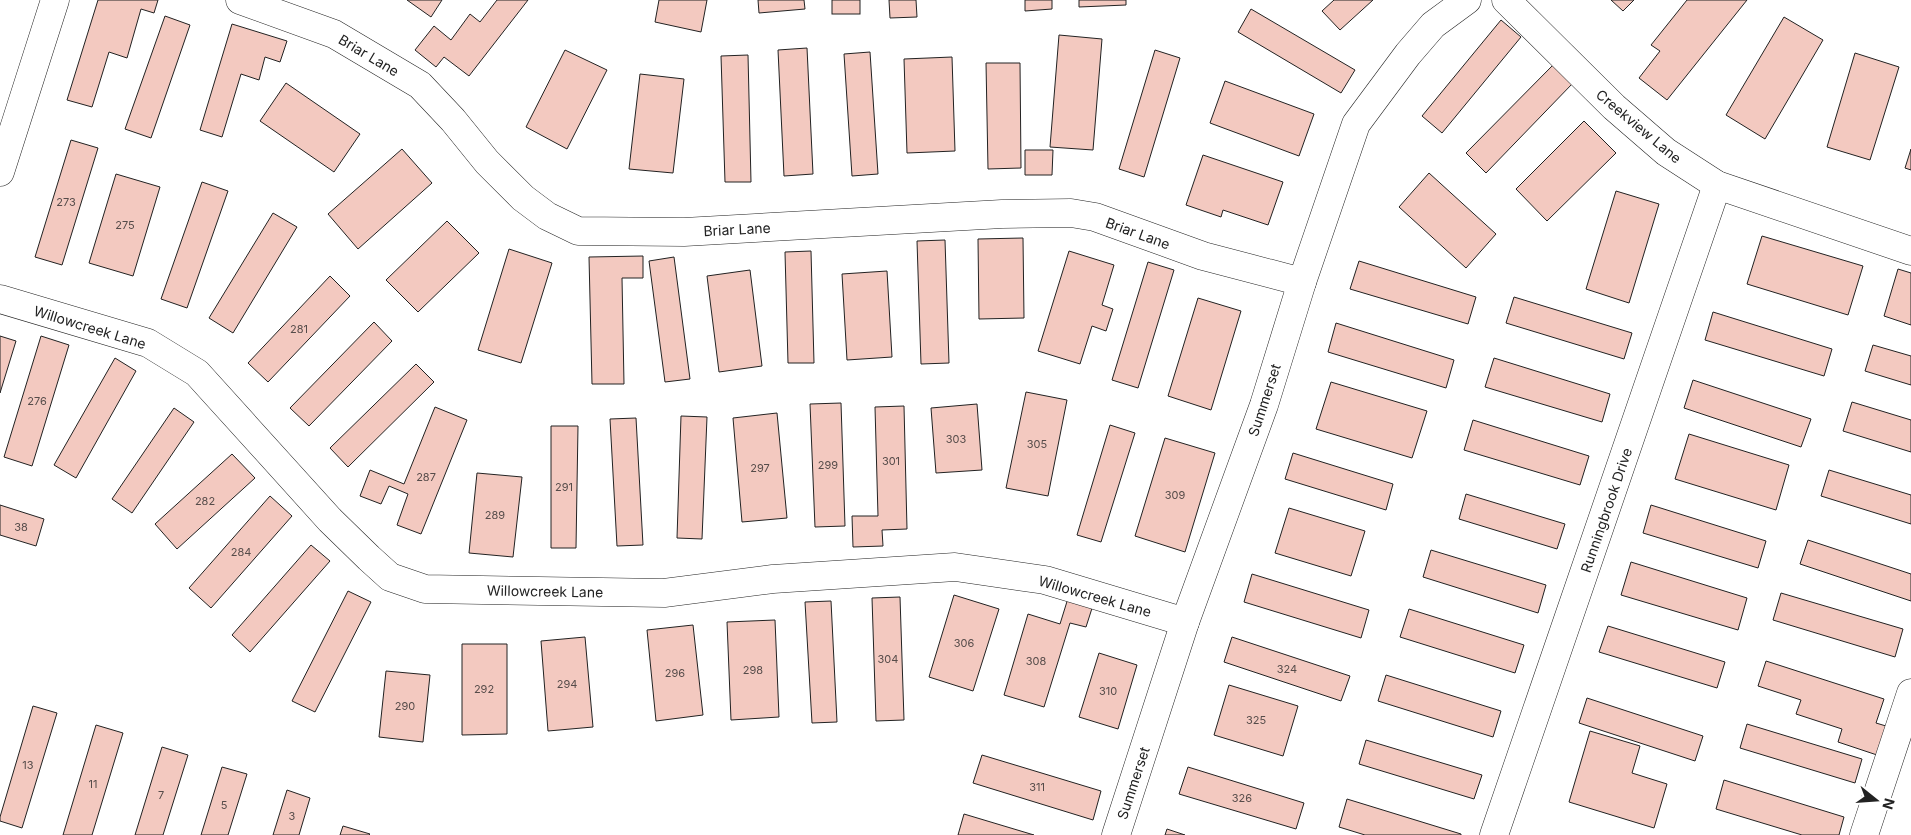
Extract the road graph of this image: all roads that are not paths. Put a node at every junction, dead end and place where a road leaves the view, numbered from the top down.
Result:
1 (55, 0) edge
2 (240, 0) edge
3 (1467, 0) edge
4 (1506, 0) edge
5 (0, 172) edge
6 (1717, 185) junction
7 (1911, 251) edge
8 (1302, 282) junction
9 (0, 299) edge
10 (1186, 622) junction
11 (1911, 693) edge
12 (1116, 835) edge
13 (1494, 835) edge
14 (1864, 835) edge

1 - 5 street
2 - 8 street, Briar Lane
3 - 8 street, Summerset
4 - 6 street, Creekview Lane
6 - 7 street, Creekview Lane
6 - 13 street, Runningbrook Drive
8 - 10 street, Summerset
9 - 10 street, Willowcreek Lane
10 - 12 street, Summerset
11 - 14 street

